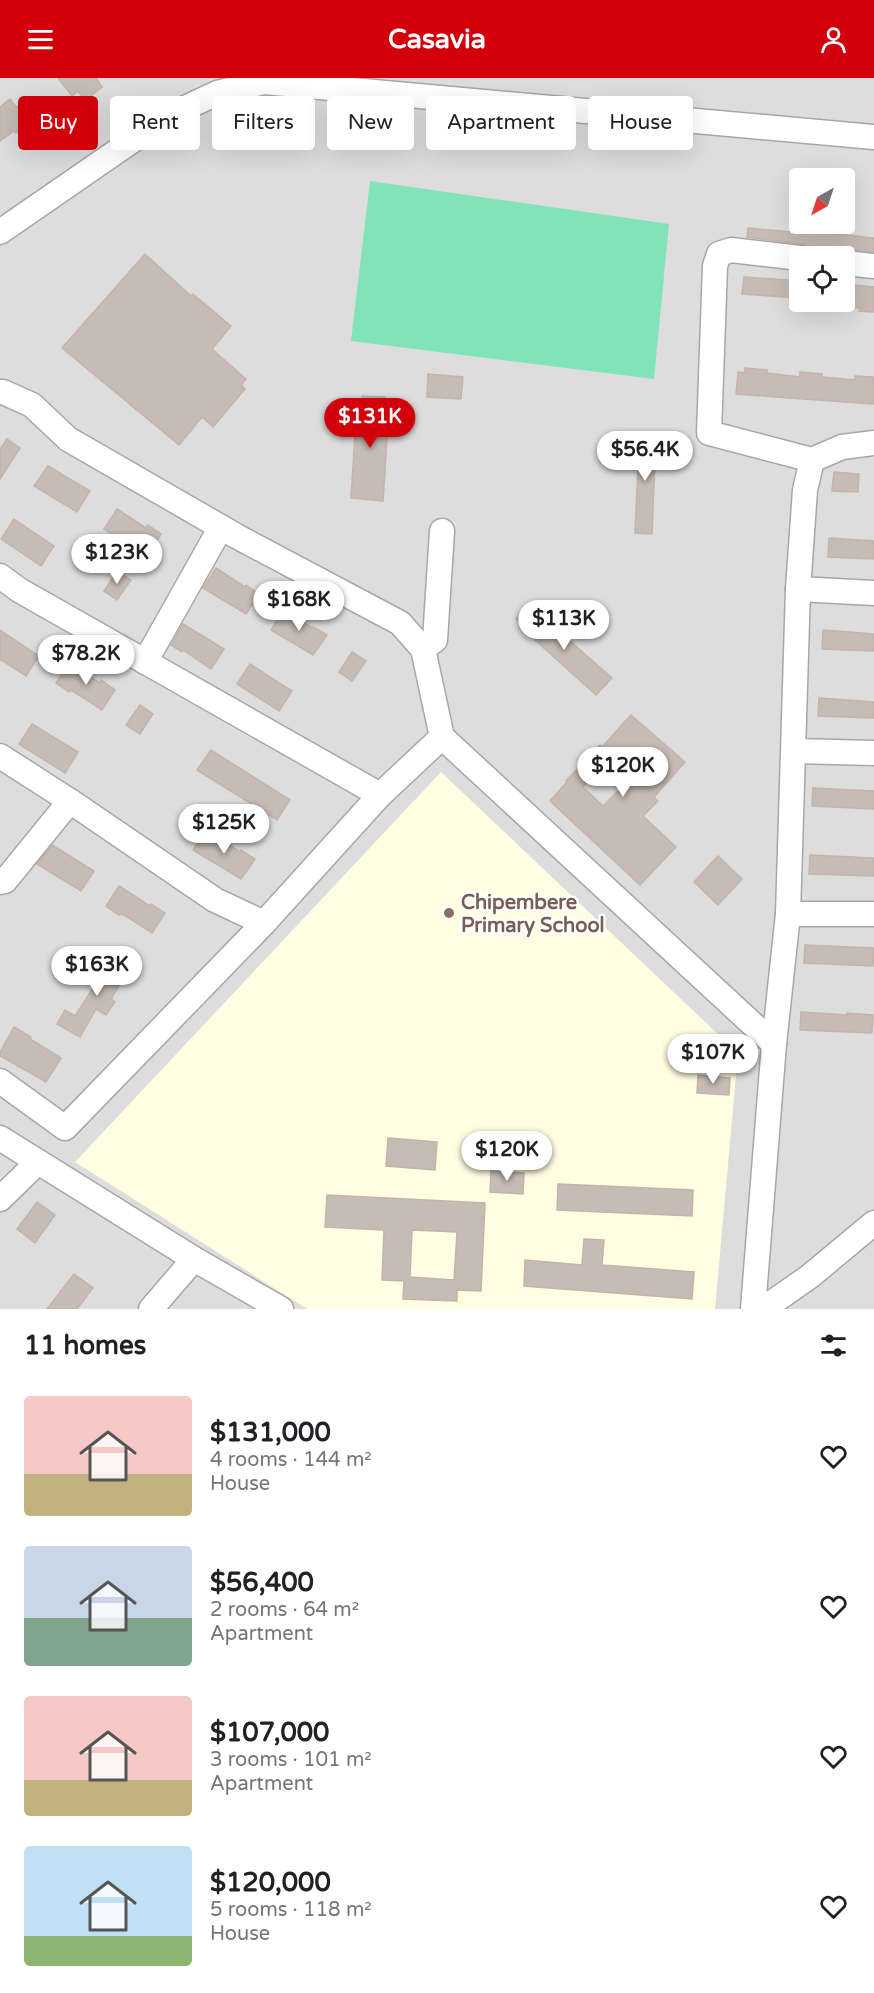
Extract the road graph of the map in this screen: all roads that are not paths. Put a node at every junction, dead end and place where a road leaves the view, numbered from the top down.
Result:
1 (874, 137) edge
2 (0, 232) edge
3 (789, 257) edge
4 (855, 264) edge
5 (874, 266) edge
6 (0, 392) edge
7 (874, 443) edge
8 (812, 460) junction
9 (221, 527) junction
10 (442, 531) dead end
11 (798, 589) junction
12 (6, 590) edge
13 (874, 593) edge
14 (423, 649) junction
15 (145, 662) junction
16 (441, 737) junction
17 (794, 751) junction
18 (874, 753) edge
19 (0, 756) edge
20 (380, 795) junction
21 (70, 801) junction
22 (0, 882) edge
23 (788, 914) junction
24 (874, 914) edge
25 (264, 923) junction
26 (774, 1044) junction
27 (0, 1081) edge
28 (0, 1138) edge
29 (38, 1162) junction
30 (0, 1199) edge
31 (874, 1223) edge
32 (194, 1259) junction
33 (151, 1309) edge
34 (281, 1309) edge
35 (753, 1309) edge
36 (763, 1309) edge

1 - 2 street
3 - 8 street
4 - 5 street
6 - 9 street
7 - 8 street
8 - 11 street
9 - 14 street
9 - 15 street
10 - 14 street
11 - 13 street
11 - 17 street
12 - 15 street
14 - 16 street
15 - 20 street
16 - 20 street
16 - 26 street
17 - 18 street
17 - 23 street
19 - 21 street
20 - 25 street
21 - 22 street
21 - 25 street
23 - 24 street
23 - 26 street
25 - 27 street
26 - 35 street
28 - 29 street
29 - 30 street
29 - 32 street
31 - 36 street
32 - 33 street
32 - 34 street

